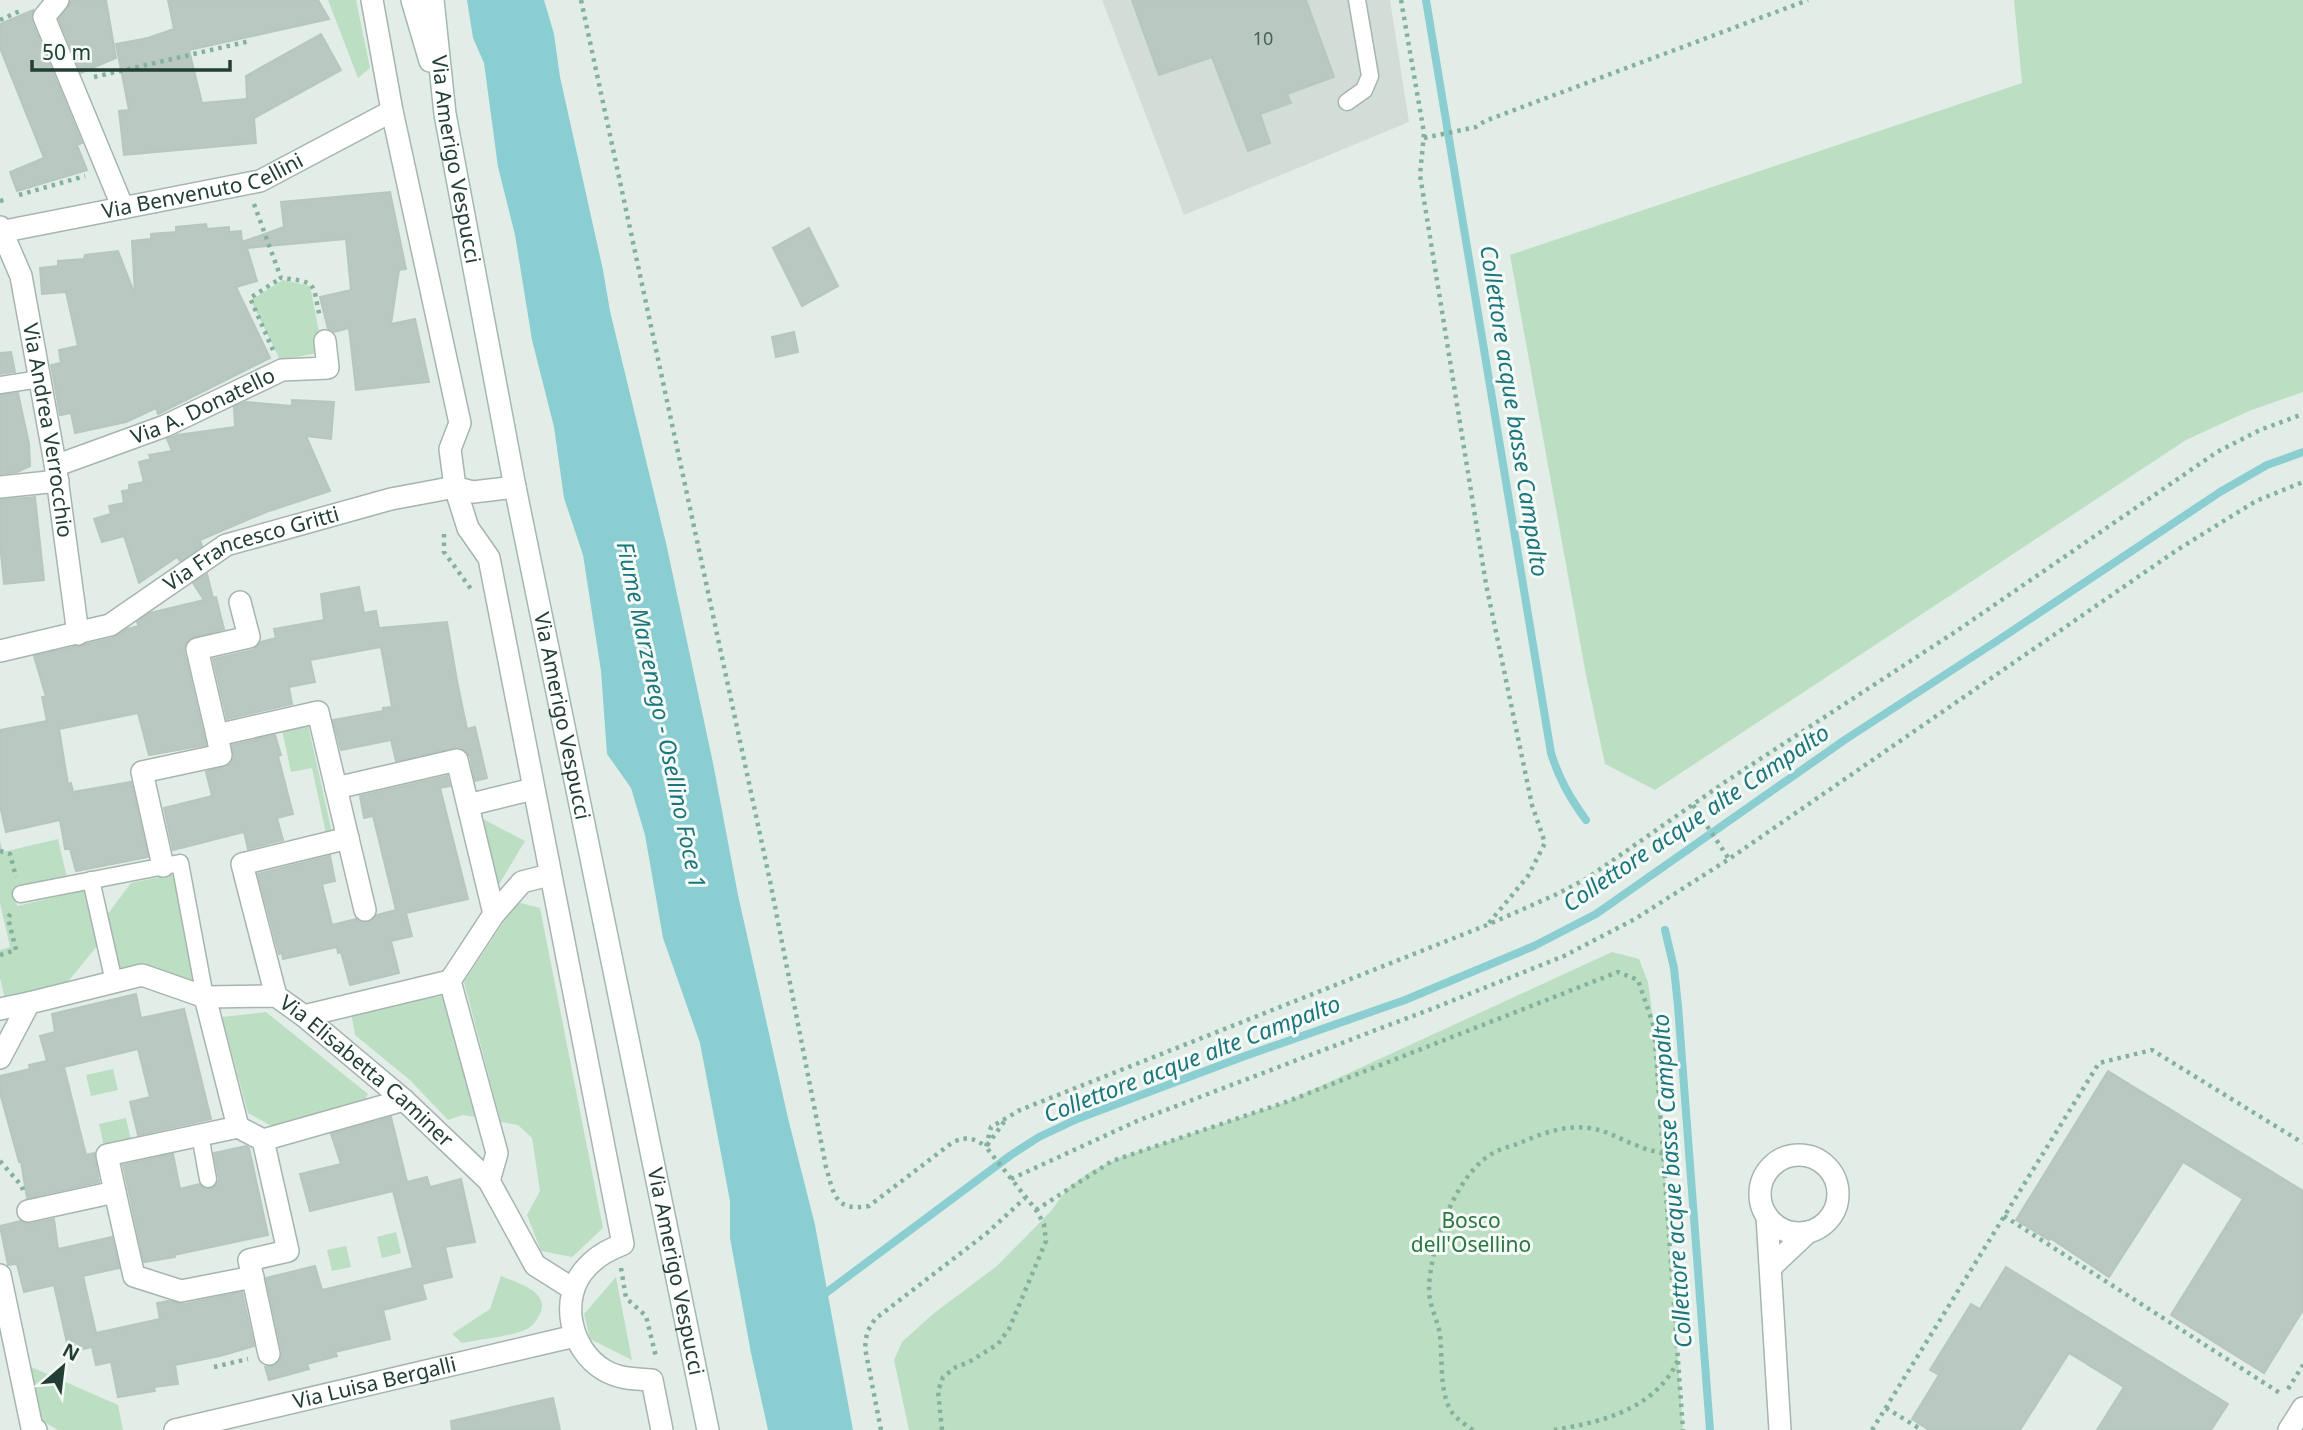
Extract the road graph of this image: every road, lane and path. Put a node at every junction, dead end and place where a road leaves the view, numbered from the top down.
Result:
1 (58, 0) edge
2 (372, 0) edge
3 (412, 0) edge
4 (433, 0) edge
5 (581, 0) edge
6 (1357, 0) edge
7 (1401, 0) edge
8 (1808, 0) edge
9 (19, 12) dead end
10 (0, 20) edge
11 (250, 41) dead end
12 (71, 82) junction
13 (1346, 102) dead end
14 (392, 111) junction
15 (445, 114) junction
16 (1424, 139) junction
17 (107, 169) junction
18 (247, 184) junction
19 (19, 195) dead end
20 (123, 208) junction
21 (1, 230) edge
22 (281, 278) junction
23 (325, 341) joint
24 (282, 370) junction
25 (40, 379) junction
26 (0, 385) edge
27 (2303, 414) edge
28 (56, 472) junction
29 (2303, 482) edge
30 (0, 487) edge
31 (454, 487) junction
32 (515, 487) junction
33 (444, 532) dead end
34 (240, 601) dead end
35 (498, 605) junction
36 (78, 634) junction
37 (0, 651) edge
38 (217, 735) junction
39 (336, 788) junction
40 (533, 789) junction
41 (468, 805) junction
42 (1693, 805) junction
43 (348, 838) junction
44 (1729, 859) junction
45 (163, 866) junction
46 (549, 875) junction
47 (91, 880) junction
48 (21, 894) dead end
49 (365, 910) dead end
50 (494, 914) junction
51 (1487, 925) junction
52 (450, 981) junction
53 (114, 982) junction
54 (276, 996) junction
55 (205, 997) junction
56 (29, 1003) junction
57 (0, 1009) edge
58 (304, 1016) junction
59 (0, 1058) edge
60 (404, 1100) junction
61 (238, 1127) junction
62 (200, 1135) junction
63 (263, 1140) junction
64 (2303, 1143) edge
65 (986, 1147) junction
66 (1664, 1154) junction
67 (0, 1161) edge
68 (208, 1179) dead end
69 (1011, 1179) junction
70 (489, 1181) junction
71 (115, 1192) junction
72 (1025, 1198) junction
73 (1036, 1210) junction
74 (28, 1211) joint
75 (1766, 1216) junction
76 (2004, 1216) junction
77 (1808, 1232) junction
78 (620, 1245) junction
79 (251, 1268) junction
80 (1771, 1268) junction
81 (0, 1275) edge
82 (573, 1289) junction
83 (575, 1336) junction
84 (270, 1354) joint
85 (1679, 1358) junction
86 (2303, 1365) edge
87 (214, 1367) dead end
88 (652, 1380) junction
89 (1886, 1408) junction
90 (2303, 1408) edge
91 (227, 1424) edge
92 (36, 1430) edge
93 (175, 1430) edge
94 (662, 1430) edge
95 (708, 1430) edge
96 (881, 1430) edge
97 (942, 1430) edge
98 (1473, 1430) edge
99 (1554, 1430) edge
100 (1684, 1430) edge
101 (1780, 1430) edge
102 (1872, 1430) edge
103 (1922, 1430) edge
104 (2290, 1430) edge

1 - 12 street
2 - 14 street
3 - 15 street
4 - 15 street, Via Amerigo Vespucci
5 - 65 path
6 - 13 lane
7 - 16 path
8 - 16 path
9 - 10 path
11 - 12 path
12 - 17 street
14 - 18 street, Via Benvenuto Cellini
14 - 31 street
15 - 32 street, Via Amerigo Vespucci
16 - 51 path
17 - 19 path
17 - 20 street
18 - 20 street, Via Benvenuto Cellini
18 - 22 path
20 - 21 street, Via Benvenuto Cellini
21 - 25 street, Via Andrea Verrocchio
22 - 23 path
22 - 24 path
23 - 24 street, Via A. Donatello
24 - 28 street, Via A. Donatello
25 - 26 lane
25 - 28 street, Via Andrea Verrocchio
27 - 42 path
28 - 30 street, Via A. Donatello
28 - 36 street, Via Andrea Verrocchio
29 - 44 path
31 - 32 street, Via Francesco Gritti
31 - 35 street
31 - 36 street, Via Francesco Gritti
32 - 95 street, Via Amerigo Vespucci
33 - 35 path
34 - 38 street
35 - 40 street
36 - 37 street, Via Francesco Gritti
38 - 39 street
38 - 45 street
39 - 41 street
39 - 43 street
40 - 41 street
40 - 46 street
41 - 50 street
42 - 44 path
42 - 51 path
43 - 49 street
43 - 54 street
44 - 69 path
45 - 47 lane
45 - 55 lane
46 - 50 street
46 - 78 street
47 - 48 lane
47 - 53 lane
50 - 52 street
51 - 65 path
52 - 58 street
52 - 70 street
53 - 55 street, Via Elisabetta Caminer
53 - 56 street, Via Elisabetta Caminer
54 - 55 street, Via Elisabetta Caminer
54 - 58 street, Via Elisabetta Caminer
55 - 61 street
56 - 57 street, Via Elisabetta Caminer
56 - 59 street
58 - 60 street, Via Elisabetta Caminer
60 - 63 street
60 - 70 street, Via Elisabetta Caminer
61 - 62 street
61 - 63 street
62 - 68 lane
62 - 71 street
63 - 79 street
64 - 76 path
65 - 69 path
66 - 73 path
66 - 85 path
66 - 98 path
67 - 74 path
69 - 72 path
70 - 82 street, Via Elisabetta Caminer
71 - 74 street
71 - 79 street
72 - 73 path
72 - 96 path
73 - 97 path
75 - 77 street
75 - 77 street
75 - 80 street
76 - 86 path
76 - 89 path
77 - 80 street
78 - 82 street
78 - 88 path
79 - 84 street
80 - 101 street
81 - 92 street
82 - 83 street
83 - 88 street
83 - 91 street, Via Luisa Bergalli
84 - 87 path
85 - 99 path
85 - 100 path
88 - 94 street
89 - 102 path
89 - 103 path
90 - 104 street
91 - 93 street, Via Luisa Bergalli

